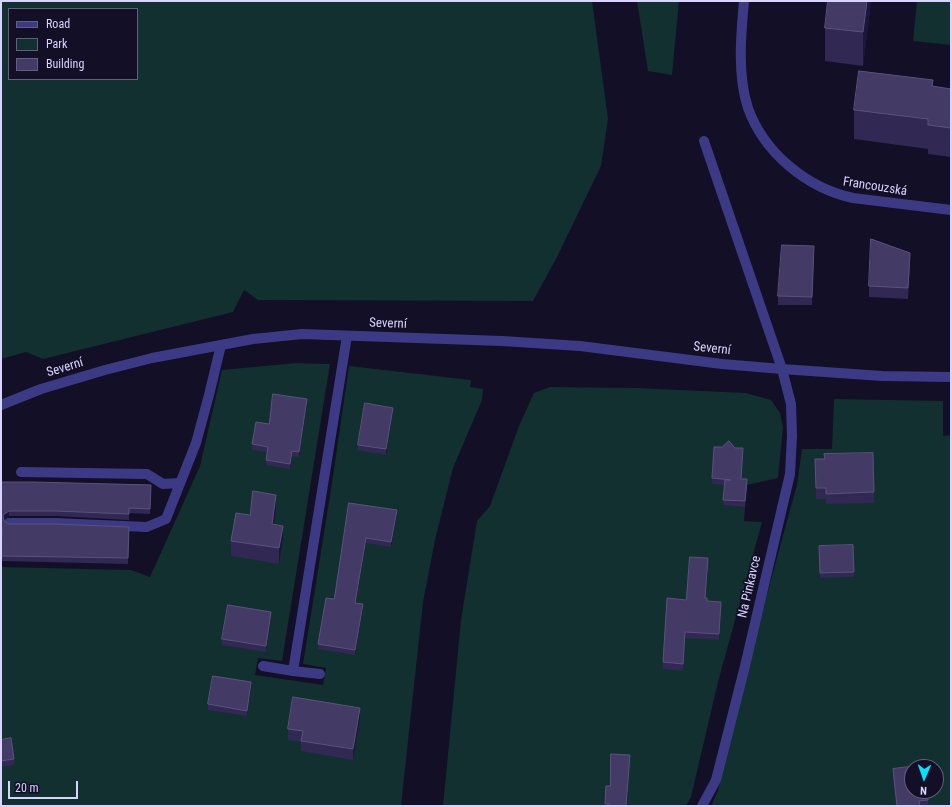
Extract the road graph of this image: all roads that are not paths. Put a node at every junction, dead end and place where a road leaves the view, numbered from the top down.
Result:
1 (744, 1) edge
2 (704, 141) dead end
3 (951, 210) edge
4 (347, 336) junction
5 (221, 345) junction
6 (782, 369) junction
7 (951, 376) edge
8 (1, 405) edge
9 (21, 472) dead end
10 (180, 483) junction
11 (9, 523) edge
12 (263, 666) dead end
13 (293, 671) junction
14 (320, 674) dead end
15 (702, 806) edge

1 - 3 street, Francouzská
2 - 6 street
4 - 5 street, Severní
4 - 6 street, Severní
4 - 13 street
5 - 8 street, Severní
5 - 10 street
6 - 7 street, Severní
6 - 15 street, Na Pinkavce
9 - 10 street
10 - 11 street
12 - 13 street
13 - 14 street

